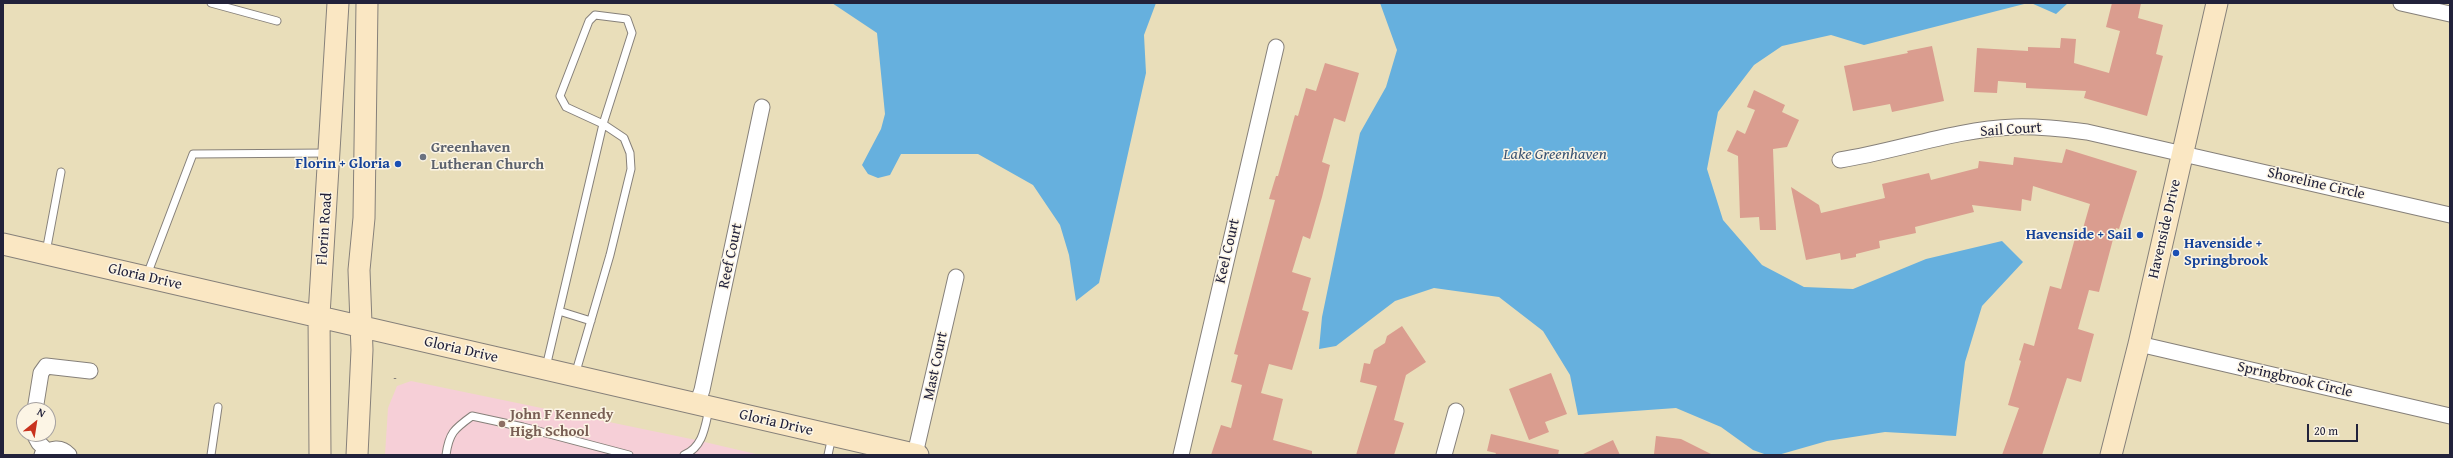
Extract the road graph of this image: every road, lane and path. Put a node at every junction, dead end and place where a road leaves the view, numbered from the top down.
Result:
1 (211, 3) edge
2 (338, 3) edge
3 (367, 3) edge
4 (2217, 3) edge
5 (2402, 3) edge
6 (2450, 14) edge
7 (277, 21) dead end
8 (1276, 47) dead end
9 (762, 107) dead end
10 (602, 124) junction
11 (330, 153) junction
12 (2183, 154) junction
13 (1840, 160) dead end
14 (61, 172) dead end
15 (2450, 215) edge
16 (3, 244) edge
17 (45, 254) junction
18 (146, 277) junction
19 (956, 277) dead end
20 (559, 311) junction
21 (319, 315) junction
22 (591, 321) junction
23 (360, 326) junction
24 (2139, 344) junction
25 (545, 369) junction
26 (90, 371) dead end
27 (575, 376) junction
28 (36, 402) edge
29 (704, 405) junction
30 (218, 407) dead end
31 (1456, 412) dead end
32 (2450, 416) edge
33 (38, 442) edge
34 (830, 445) edge
35 (45, 453) edge
36 (69, 455) edge
37 (211, 455) edge
38 (320, 455) edge
39 (357, 455) edge
40 (446, 455) edge
41 (629, 455) edge
42 (684, 455) edge
43 (917, 455) edge
44 (1181, 455) edge
45 (1444, 455) edge
46 (2110, 455) edge

1 - 7 lane
2 - 11 street, Florin Road
3 - 23 street
4 - 12 street, Havenside Drive
5 - 6 street
8 - 44 street, Keel Court
9 - 29 street, Reef Court
10 - 10 lane
10 - 20 lane
10 - 22 lane
11 - 18 lane
11 - 21 street, Florin Road
12 - 13 street, Sail Court
12 - 15 street, Shoreline Circle
12 - 24 street, Havenside Drive
14 - 17 lane
16 - 17 street, Gloria Drive
17 - 18 street, Gloria Drive
18 - 21 street, Gloria Drive
19 - 43 street, Mast Court
20 - 22 lane
20 - 25 lane
21 - 23 street, Gloria Drive
21 - 38 street, Florin Road
22 - 27 lane
23 - 25 street, Gloria Drive
23 - 39 street
24 - 32 street, Springbrook Circle
24 - 46 street, Havenside Drive
25 - 27 street, Gloria Drive
26 - 28 street
27 - 29 street, Gloria Drive
29 - 34 street, Gloria Drive
29 - 42 lane
30 - 37 lane
31 - 45 street
33 - 35 street
34 - 43 street, Gloria Drive
35 - 36 street
40 - 41 lane

